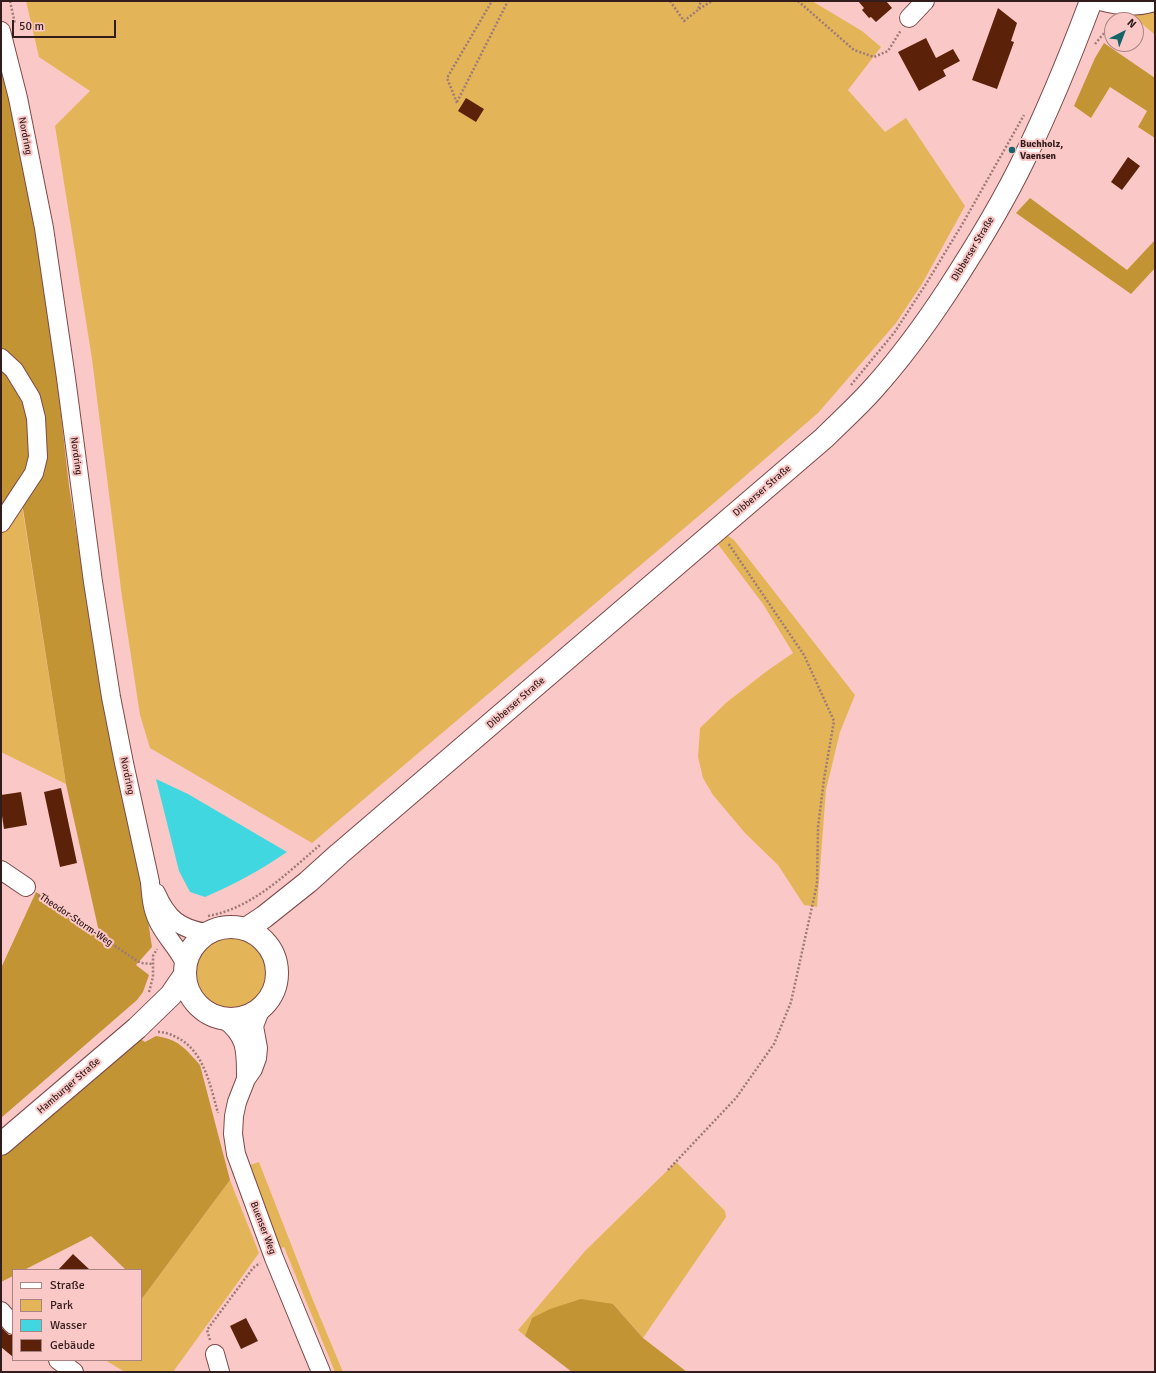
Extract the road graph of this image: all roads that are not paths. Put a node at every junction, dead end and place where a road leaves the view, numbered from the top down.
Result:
1 (925, 1) edge
2 (1091, 1) edge
3 (1100, 1) edge
4 (1155, 2) edge
5 (909, 18) road end
6 (1, 31) edge
7 (1, 358) edge
8 (1, 523) edge
9 (1, 870) edge
10 (150, 882) junction
11 (308, 882) junction
12 (26, 887) road end
13 (205, 925) junction
14 (246, 929) junction
15 (272, 952) junction
16 (185, 969) junction
17 (200, 1007) junction
18 (261, 1008) junction
19 (224, 1019) junction
20 (137, 1028) junction
21 (246, 1079) junction
22 (1, 1144) edge
23 (1, 1311) edge
24 (12, 1324) edge
25 (215, 1354) road end
26 (59, 1361) edge
27 (74, 1372) edge
28 (220, 1372) edge
29 (321, 1372) edge

1 - 5 street
2 - 11 main road, Dibberser Straße
3 - 4 street
6 - 10 street, Nordring
7 - 8 street
9 - 12 street
10 - 13 street, Nordring
10 - 16 street, Nordring
11 - 14 main road, Dibberser Straße
11 - 15 main road, Dibberser Straße
13 - 14 main road
13 - 16 main road
14 - 15 main road
15 - 18 main road
16 - 17 main road
16 - 20 main road, Hamburger Straße
17 - 19 main road
17 - 20 main road, Hamburger Straße
18 - 19 main road
18 - 21 street, Buenser Weg
19 - 21 street, Buenser Weg
20 - 22 main road, Hamburger Straße
21 - 29 street, Buenser Weg
23 - 24 street
25 - 28 street
26 - 27 street

